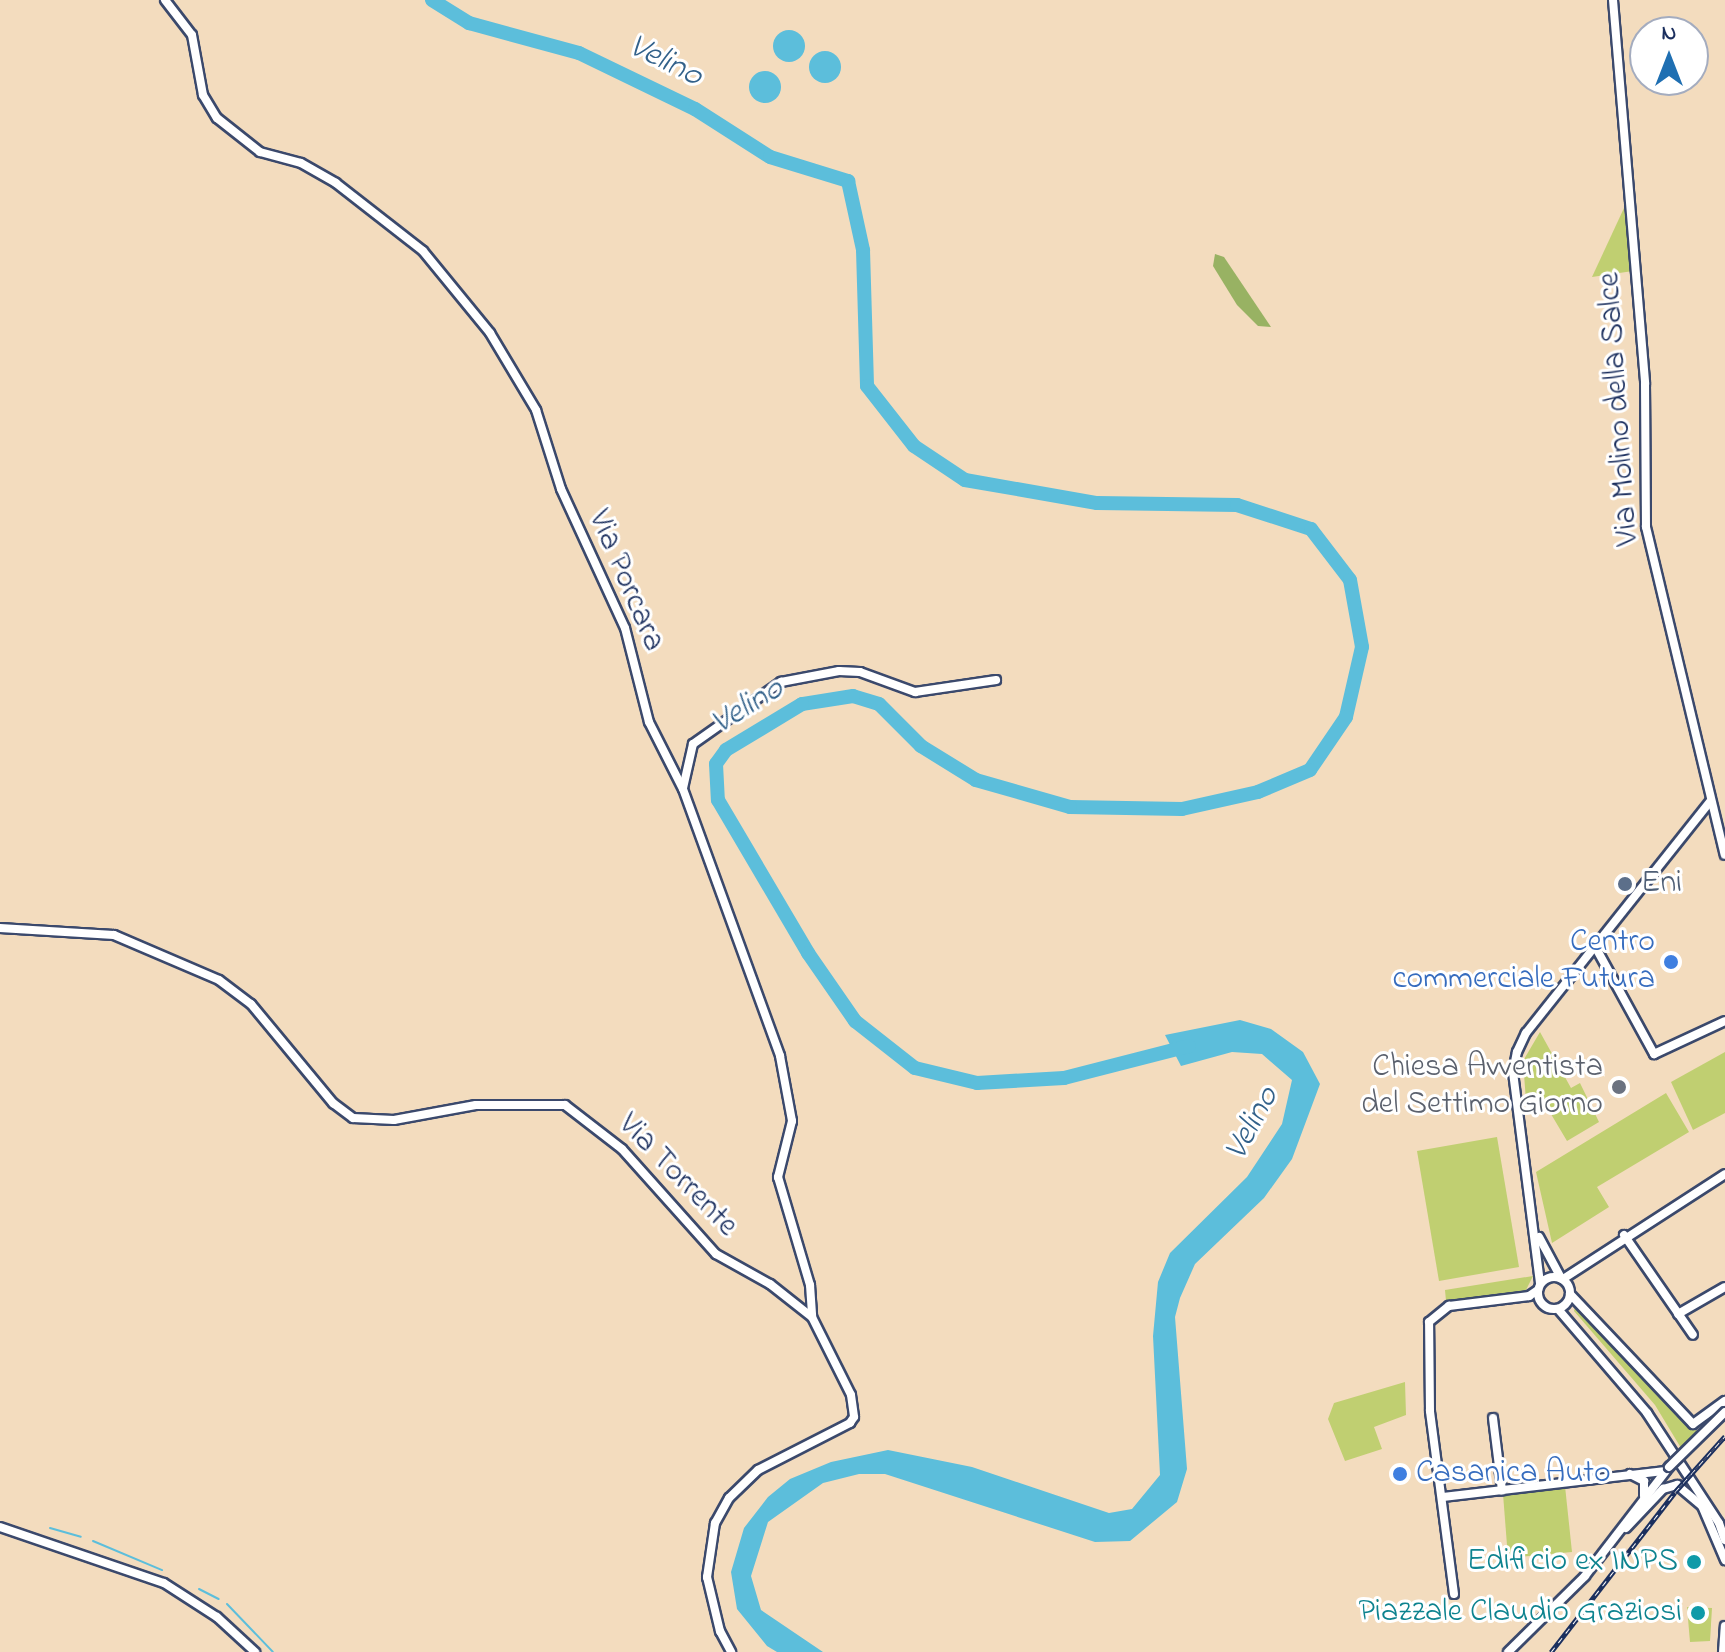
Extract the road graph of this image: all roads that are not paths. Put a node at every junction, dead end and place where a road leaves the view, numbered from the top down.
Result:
1 (165, 0) edge
2 (1613, 0) edge
3 (996, 680) dead end
4 (683, 789) junction
5 (1710, 802) junction
6 (1725, 855) edge
7 (0, 928) edge
8 (1596, 948) junction
9 (1725, 1021) edge
10 (1722, 1176) edge
11 (1725, 1188) edge
12 (1535, 1229) junction
13 (1624, 1235) junction
14 (1562, 1278) junction
15 (1539, 1287) junction
16 (1725, 1287) edge
17 (1570, 1294) junction
18 (1558, 1309) junction
19 (1678, 1314) junction
20 (812, 1317) junction
21 (1693, 1335) dead end
22 (1725, 1401) edge
23 (1725, 1412) edge
24 (1493, 1418) dead end
25 (1667, 1469) junction
26 (1630, 1473) junction
27 (1502, 1490) junction
28 (1443, 1497) junction
29 (1644, 1498) junction
30 (0, 1527) edge
31 (1622, 1531) junction
32 (1724, 1533) edge
33 (1725, 1560) edge
34 (1454, 1594) dead end
35 (1725, 1626) edge
36 (255, 1652) edge
37 (731, 1652) edge
38 (1508, 1652) edge
39 (1723, 1652) edge

1 - 4 street, Via Porcara
2 - 5 street, Via Molino della Salce
3 - 4 street
4 - 20 street, Via Porcara
5 - 6 street, Via Molino della Salce
5 - 8 street
7 - 20 street, Via Torrente
8 - 9 street
8 - 12 street
10 - 11 street
10 - 13 street
12 - 14 street
12 - 15 street
13 - 14 street
13 - 19 street
14 - 15 street
14 - 17 street
15 - 18 street
15 - 28 street
16 - 19 street
17 - 18 street
17 - 22 street
18 - 32 street
19 - 21 street
20 - 37 street, Via Torrente
23 - 25 street, bridge
24 - 27 street
25 - 26 street
25 - 29 street
26 - 27 street
26 - 29 street
27 - 28 street
28 - 34 street
29 - 31 street
30 - 36 street
31 - 33 street
31 - 38 street
35 - 39 street

